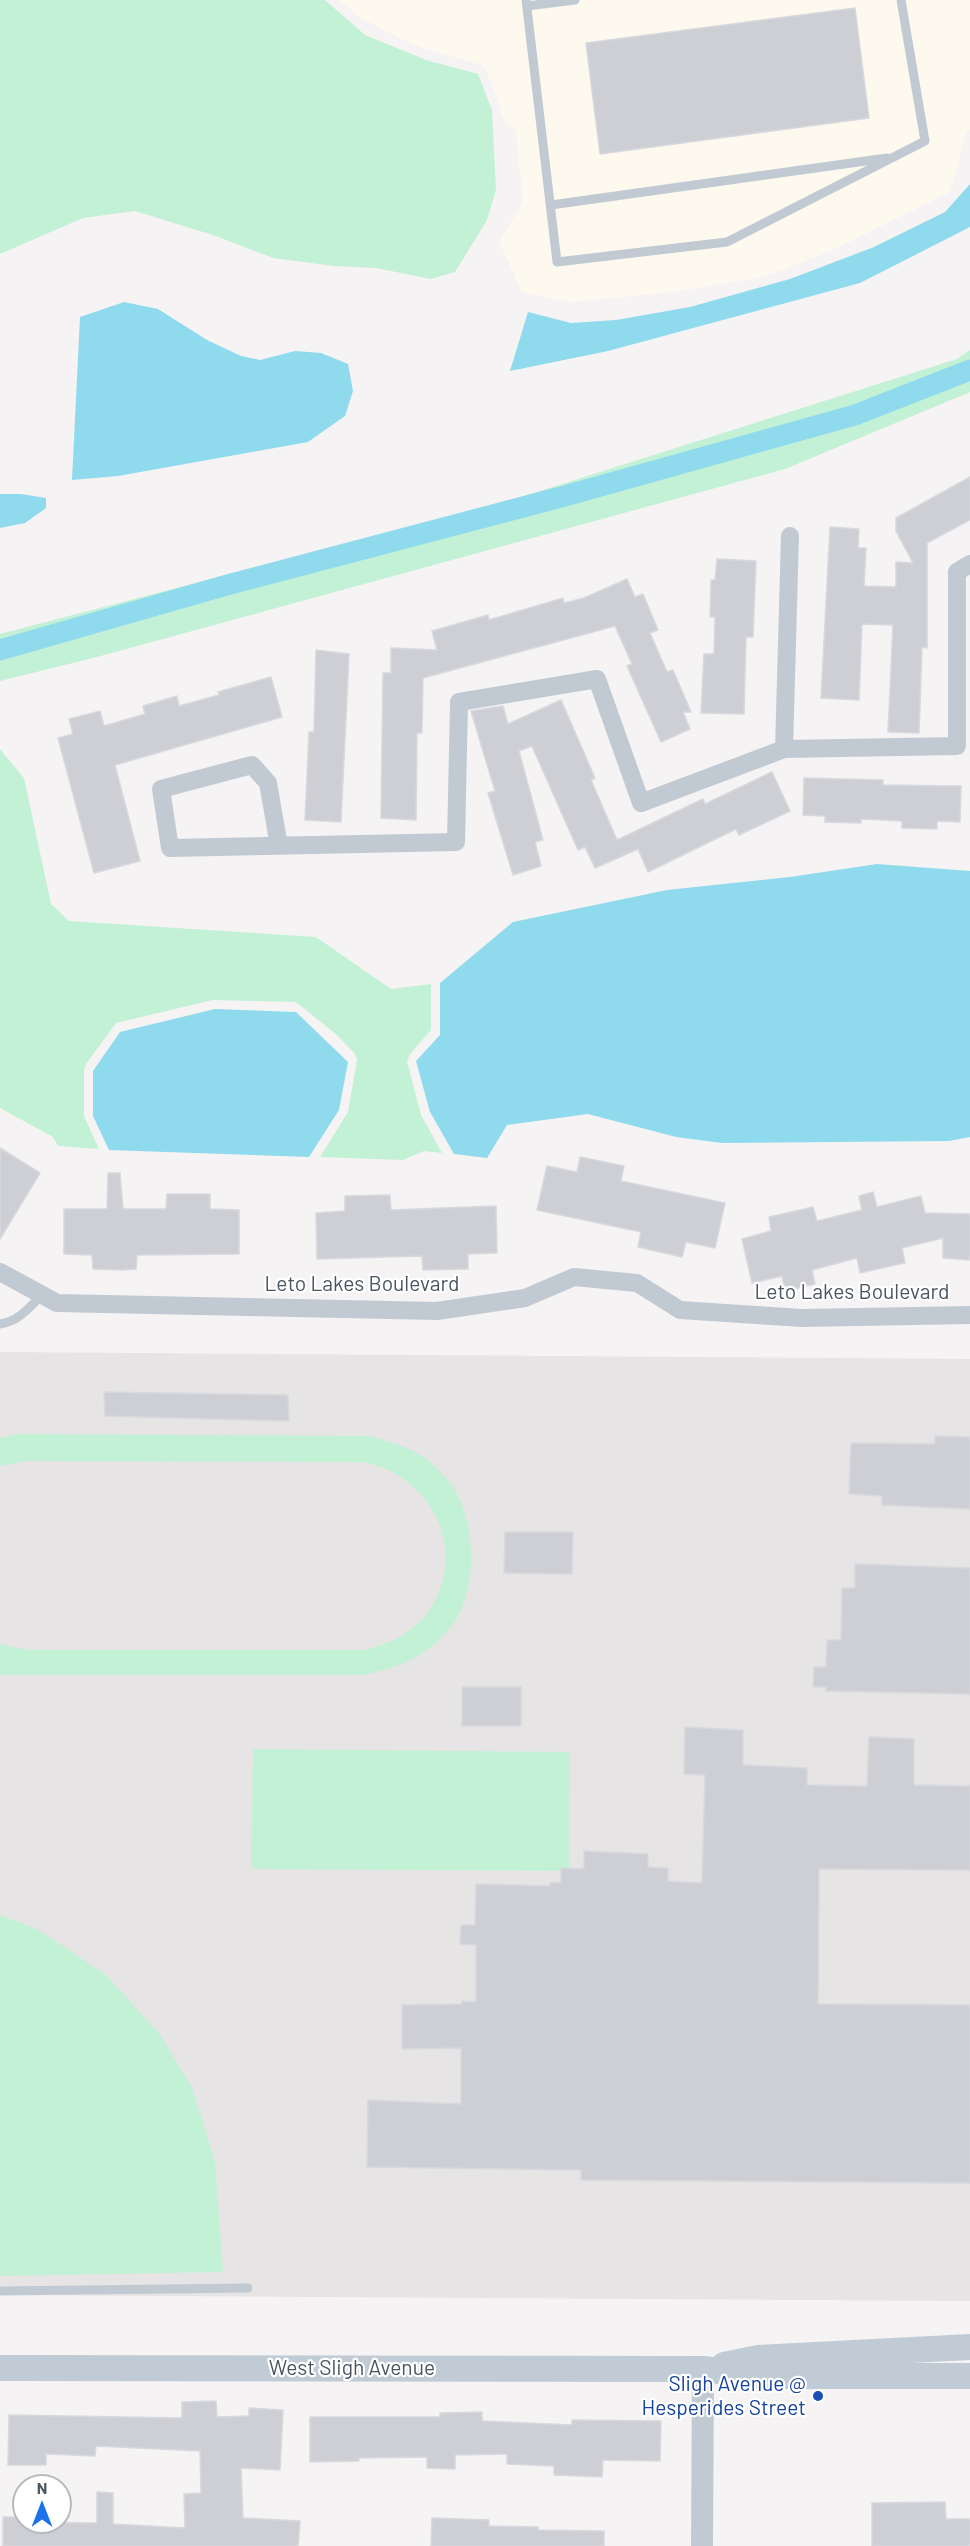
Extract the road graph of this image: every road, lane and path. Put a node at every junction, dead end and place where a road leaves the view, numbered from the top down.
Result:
1 (575, 0) edge
2 (901, 0) edge
3 (526, 3) edge
4 (895, 157) junction
5 (550, 205) junction
6 (790, 536) dead end
7 (970, 564) edge
8 (784, 749) junction
9 (279, 846) junction
10 (0, 1272) edge
11 (42, 1295) junction
12 (970, 1315) edge
13 (0, 1324) edge
14 (248, 2288) dead end
15 (0, 2291) edge
16 (970, 2347) edge
17 (0, 2368) edge
18 (703, 2369) junction
19 (970, 2376) edge
20 (702, 2546) edge

1 - 3 lane
2 - 4 lane
3 - 5 lane
4 - 5 lane
4 - 5 lane
6 - 8 street
7 - 8 street
8 - 9 street
9 - 9 street
10 - 11 street, Leto Lakes Boulevard
11 - 12 street, Leto Lakes Boulevard
11 - 13 lane
14 - 15 lane
16 - 18 main road, West Sligh Avenue
17 - 18 main road, West Sligh Avenue
18 - 19 main road, West Sligh Avenue
18 - 20 street

